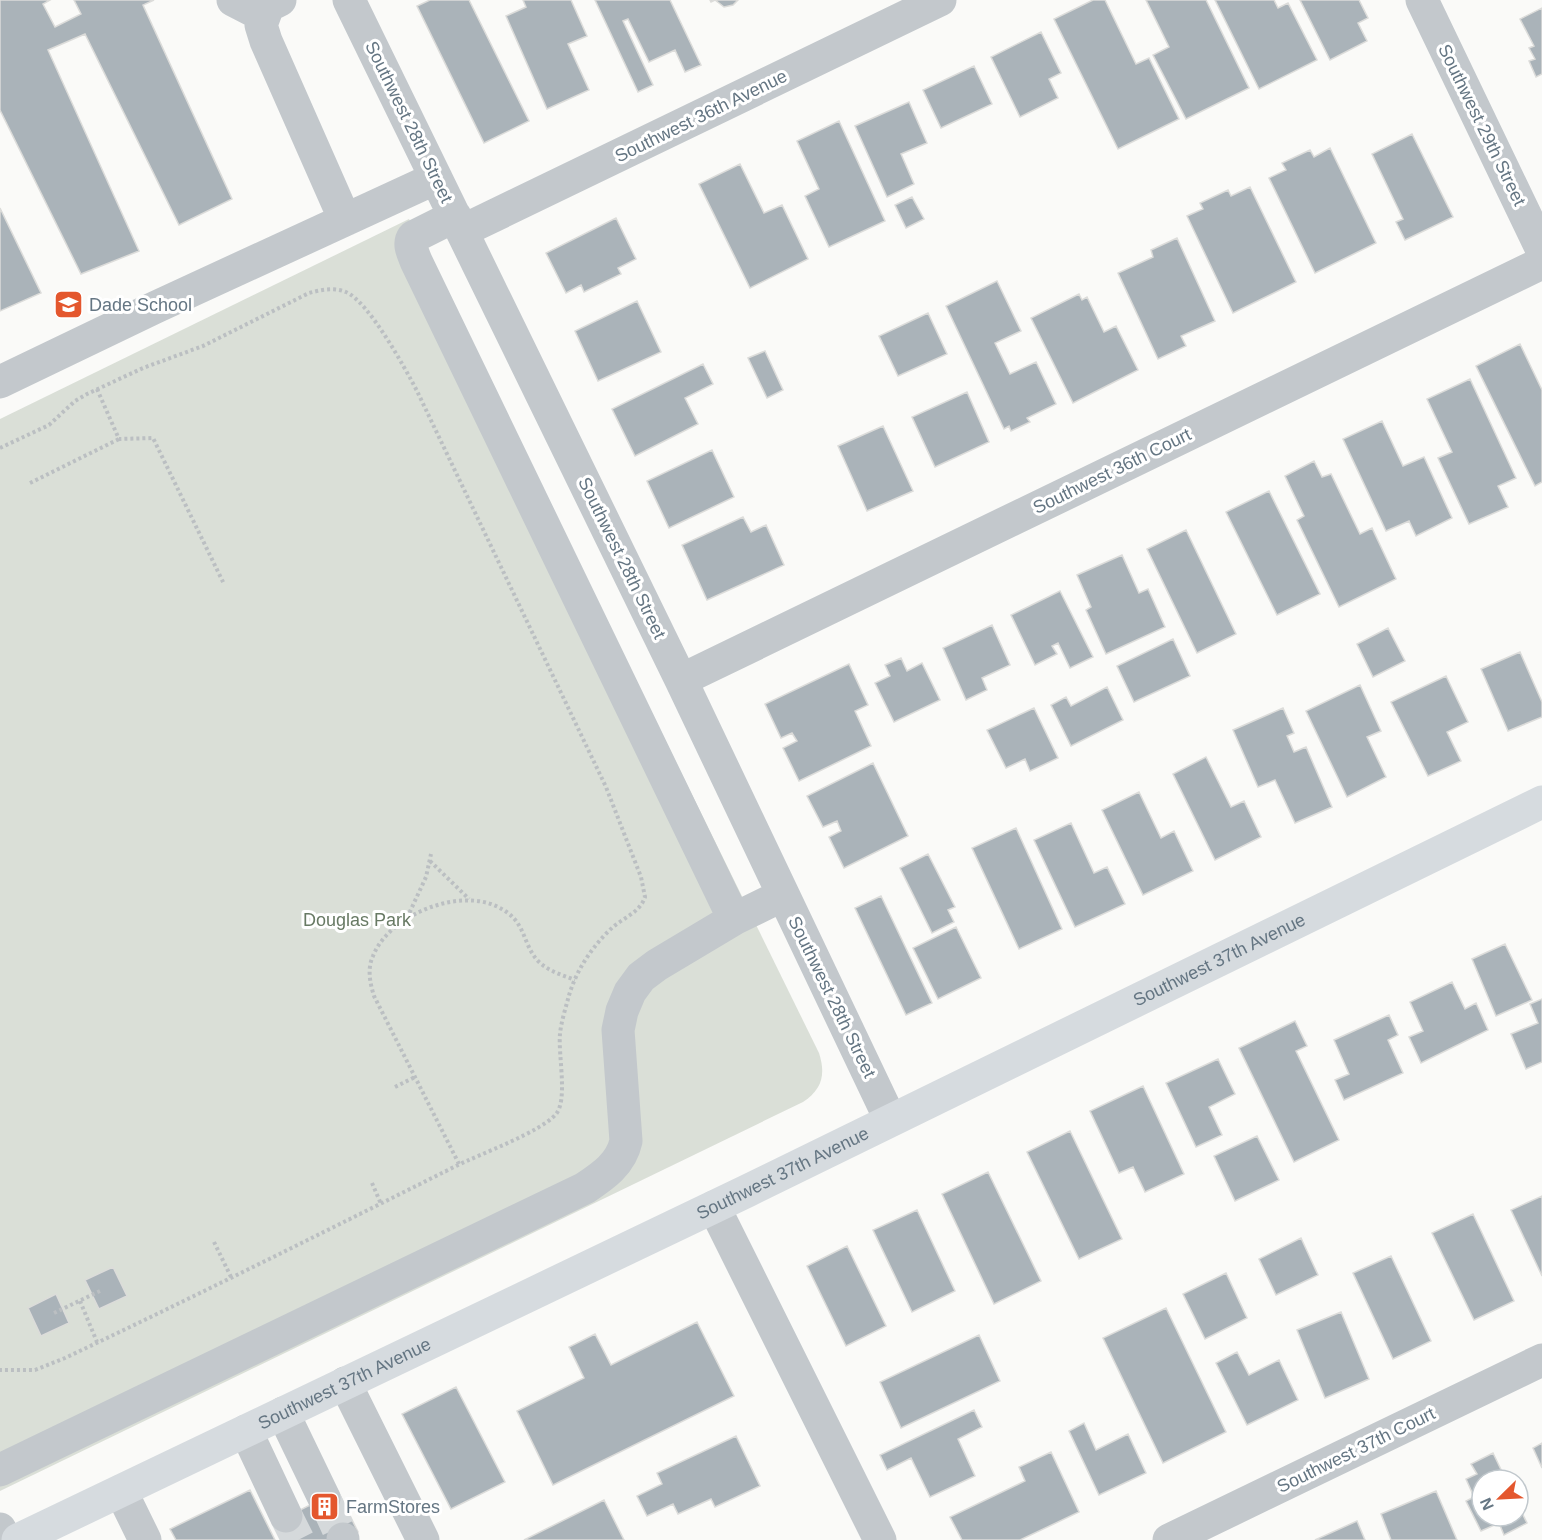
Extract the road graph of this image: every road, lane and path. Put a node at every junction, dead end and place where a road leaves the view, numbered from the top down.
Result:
1 (233, 0) edge
2 (349, 0) edge
3 (940, 0) edge
4 (1422, 0) edge
5 (272, 8) edge
6 (436, 178) junction
7 (345, 220) junction
8 (459, 223) junction
9 (1542, 250) edge
10 (1542, 263) edge
11 (0, 382) edge
12 (97, 389) junction
13 (119, 439) junction
14 (0, 448) edge
15 (30, 483) dead end
16 (224, 584) dead end
17 (681, 680) junction
18 (1542, 802) edge
19 (430, 854) dead end
20 (430, 861) junction
21 (783, 895) junction
22 (469, 900) junction
23 (407, 919) junction
24 (734, 919) junction
25 (575, 980) junction
26 (415, 1077) junction
27 (394, 1087) dead end
28 (890, 1119) junction
29 (459, 1164) junction
30 (372, 1183) dead end
31 (381, 1203) junction
32 (714, 1207) junction
33 (214, 1242) dead end
34 (231, 1277) junction
35 (100, 1291) dead end
36 (80, 1301) junction
37 (54, 1313) dead end
38 (97, 1342) junction
39 (1542, 1360) edge
40 (0, 1370) edge
41 (345, 1383) junction
42 (283, 1413) junction
43 (246, 1431) junction
44 (0, 1470) edge
45 (121, 1491) junction
46 (324, 1498) tunnel mouth
47 (286, 1516) tunnel mouth
48 (0, 1529) edge
49 (52, 1533) edge
50 (5, 1540) edge
51 (18, 1540) edge
52 (145, 1540) edge
53 (423, 1540) edge
54 (880, 1540) edge
55 (1169, 1540) edge

1 - 5 street
2 - 6 street, Southwest 28th Street
3 - 8 street, Southwest 36th Avenue
4 - 9 street, Southwest 29th Street
5 - 7 street
6 - 7 street
6 - 8 street, Southwest 28th Street
7 - 11 street
8 - 17 street, Southwest 28th Street
8 - 24 street, Southwest 36th Avenue
10 - 17 street, Southwest 36th Court
12 - 13 path
12 - 14 path
12 - 25 path
13 - 15 path
13 - 16 path
17 - 21 street, Southwest 28th Street
18 - 28 main road, Southwest 37th Avenue
19 - 20 path
20 - 22 path
20 - 23 path
21 - 24 street
21 - 28 street, Southwest 28th Street
22 - 23 path
22 - 25 path
23 - 26 path
24 - 44 street
25 - 29 path
26 - 27 path
26 - 29 path
28 - 32 main road, Southwest 37th Avenue
29 - 31 path
30 - 31 path
31 - 34 path
32 - 41 main road, Southwest 37th Avenue
32 - 54 street
33 - 34 path
34 - 38 path
35 - 36 path
36 - 37 path
36 - 38 path
38 - 40 path
39 - 55 street, Southwest 37th Court
41 - 42 main road, Southwest 37th Avenue
41 - 53 street
42 - 43 main road, Southwest 37th Avenue
42 - 46 street
43 - 45 main road, Southwest 37th Avenue
43 - 47 street
45 - 49 main road, Southwest 37th Avenue
45 - 52 street
48 - 50 street
49 - 51 main road, Southwest 37th Avenue

